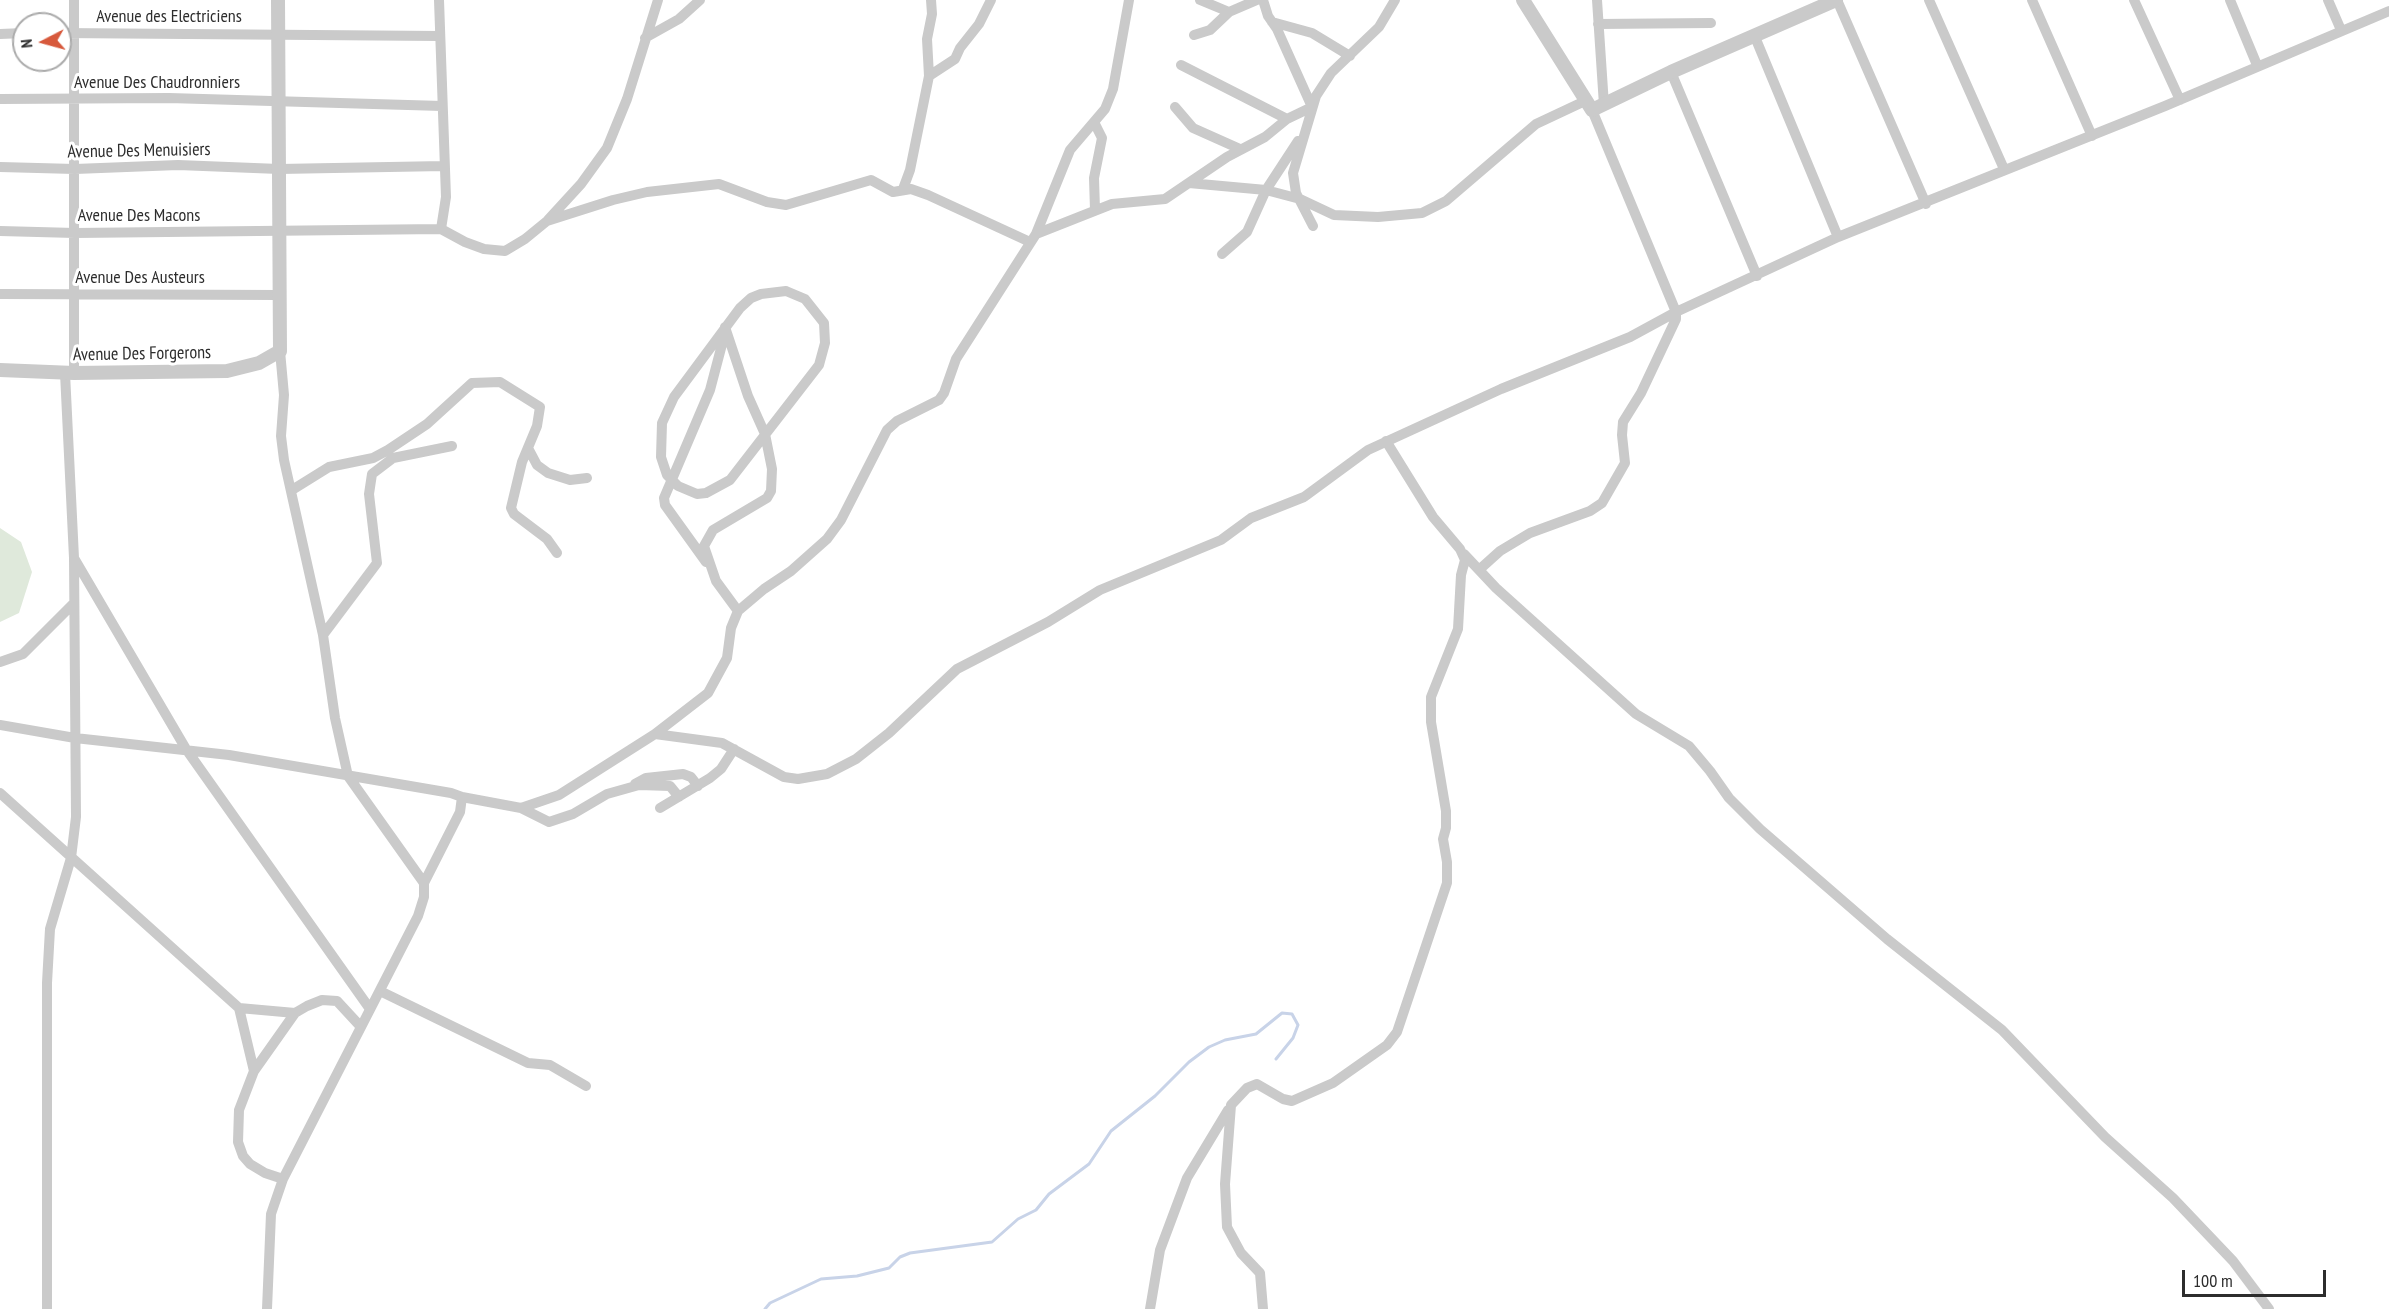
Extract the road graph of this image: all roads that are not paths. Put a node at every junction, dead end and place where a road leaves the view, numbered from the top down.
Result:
1 (74, 0) edge
2 (278, 0) edge
3 (439, 0) edge
4 (658, 0) edge
5 (700, 0) edge
6 (931, 0) edge
7 (991, 0) edge
8 (1129, 0) edge
9 (1200, 0) edge
10 (1257, 0) edge
11 (1263, 0) edge
12 (1395, 0) edge
13 (1523, 0) edge
14 (1597, 0) edge
15 (1837, 0) edge
16 (1929, 0) edge
17 (2032, 0) edge
18 (2134, 0) edge
19 (2230, 0) edge
20 (2328, 0) edge
21 (2389, 11) edge
22 (1229, 12) junction
23 (1272, 22) junction
24 (1711, 23) dead end
25 (1598, 24) junction
26 (2341, 30) junction
27 (74, 33) junction
28 (277, 34) junction
29 (1194, 35) dead end
30 (439, 36) junction
31 (1755, 37) junction
32 (645, 38) junction
33 (1350, 56) junction
34 (2257, 64) junction
35 (1181, 65) dead end
36 (1671, 72) junction
37 (929, 76) junction
38 (0, 99) edge
39 (73, 100) junction
40 (278, 100) junction
41 (2180, 100) junction
42 (1593, 105) junction
43 (442, 106) junction
44 (1175, 107) dead end
45 (1312, 107) junction
46 (1287, 119) junction
47 (1095, 124) junction
48 (1306, 128) junction
49 (2092, 136) junction
50 (1240, 149) junction
51 (0, 166) edge
52 (444, 166) junction
53 (279, 169) junction
54 (2004, 169) junction
55 (75, 170) junction
56 (1189, 183) junction
57 (903, 189) junction
58 (1266, 190) junction
59 (1300, 199) junction
60 (1926, 204) junction
61 (1095, 210) junction
62 (547, 221) junction
63 (1313, 226) dead end
64 (441, 229) junction
65 (0, 231) edge
66 (279, 232) junction
67 (75, 233) junction
68 (1838, 237) junction
69 (1033, 238) junction
70 (1222, 254) dead end
71 (1757, 276) junction
72 (0, 294) edge
73 (74, 294) junction
74 (280, 295) junction
75 (1676, 312) junction
76 (724, 327) junction
77 (280, 351) junction
78 (0, 370) edge
79 (70, 373) junction
80 (765, 434) junction
81 (1386, 441) junction
82 (452, 447) dead end
83 (528, 448) junction
84 (586, 478) dead end
85 (673, 481) junction
86 (292, 490) junction
87 (557, 553) dead end
88 (1464, 554) junction
89 (74, 558) junction
90 (710, 568) junction
91 (1480, 569) junction
92 (74, 603) junction
93 (738, 611) junction
94 (323, 635) junction
95 (0, 662) edge
96 (0, 725) edge
97 (655, 734) junction
98 (75, 738) junction
99 (186, 749) junction
100 (734, 749) junction
101 (348, 776) junction
102 (698, 786) junction
103 (632, 787) junction
104 (0, 793) edge
105 (462, 797) junction
106 (678, 797) junction
107 (521, 808) junction
108 (660, 808) dead end
109 (71, 858) junction
110 (423, 882) junction
111 (380, 991) junction
112 (239, 1008) junction
113 (370, 1010) junction
114 (296, 1013) junction
115 (361, 1027) junction
116 (254, 1071) junction
117 (586, 1086) dead end
118 (1231, 1105) junction
119 (283, 1179) junction
120 (47, 1309) edge
121 (267, 1309) edge
122 (1150, 1309) edge
123 (1263, 1309) edge
124 (2269, 1309) edge

1 - 27 street
2 - 28 street
3 - 30 street
4 - 32 street
5 - 32 street
6 - 37 street
7 - 37 street
8 - 47 street
9 - 22 street
10 - 22 street
11 - 23 street
12 - 33 street
13 - 42 street
14 - 25 street
15 - 31 street
15 - 60 street
16 - 54 street
17 - 49 street
18 - 41 street
19 - 34 street
20 - 26 street
21 - 26 street
22 - 29 street
23 - 33 street
23 - 45 street
24 - 25 street
25 - 42 street
26 - 34 street
27 - 28 street, Avenue des Electriciens
27 - 39 street
28 - 30 street, Avenue des Electriciens
28 - 40 street
30 - 43 street
31 - 36 street
31 - 68 street
32 - 62 street
33 - 45 street
34 - 41 street
35 - 46 street
36 - 42 street
36 - 71 street
37 - 57 street
38 - 39 street, Avenue Des Chaudronniers
39 - 40 street, Avenue Des Chaudronniers
39 - 55 street
40 - 43 street, Avenue Des Chaudronniers
40 - 53 street
41 - 49 street
42 - 59 street
42 - 75 street
43 - 52 street
44 - 50 street
45 - 46 street
45 - 48 street
46 - 50 street
47 - 61 street
47 - 69 street
48 - 58 street
48 - 59 street
49 - 54 street
50 - 56 street
51 - 55 street, Avenue Des Menuisiers
52 - 53 street, Avenue Des Menuisiers
52 - 64 street
53 - 55 street, Avenue Des Menuisiers
53 - 66 street
54 - 60 street
55 - 67 street
56 - 58 street
56 - 61 street
57 - 62 street
57 - 69 street
58 - 59 street
58 - 70 street
59 - 63 street
60 - 68 street
61 - 69 street
62 - 64 street
64 - 66 street, Avenue Des Macons
65 - 67 street, Avenue Des Macons
66 - 67 street, Avenue Des Macons
66 - 74 street
67 - 73 street
68 - 71 street
69 - 93 street
71 - 75 street
72 - 73 street, Avenue Des Austeurs
73 - 74 street, Avenue Des Austeurs
73 - 79 street
74 - 77 street
75 - 81 street
75 - 91 street
76 - 80 street
76 - 80 street
76 - 85 street
76 - 85 street
77 - 79 street, Avenue Des Forgerons
77 - 86 street
78 - 79 street, Avenue Des Forgerons
79 - 89 street
80 - 85 street
80 - 90 street
81 - 88 street
81 - 100 street
82 - 94 street
83 - 84 street
83 - 86 street
83 - 87 street
85 - 90 street
86 - 94 street
88 - 91 street
88 - 118 street
89 - 92 street
89 - 99 street
90 - 93 street
91 - 124 street
92 - 95 street
92 - 98 street
93 - 97 street
94 - 101 street
96 - 98 street
97 - 100 street
97 - 107 street
98 - 99 street
98 - 109 street
99 - 101 street
99 - 113 street
100 - 102 street
101 - 105 street
101 - 110 street
102 - 103 street
102 - 106 street
103 - 106 street
103 - 107 street
104 - 109 street
105 - 107 street
105 - 110 street
106 - 108 street
109 - 112 street
109 - 120 street
110 - 111 street
111 - 113 street
111 - 117 street
112 - 114 street
112 - 116 street
113 - 115 street
114 - 115 street
114 - 116 street
115 - 119 street
116 - 119 street
118 - 122 street
118 - 123 street
119 - 121 street

